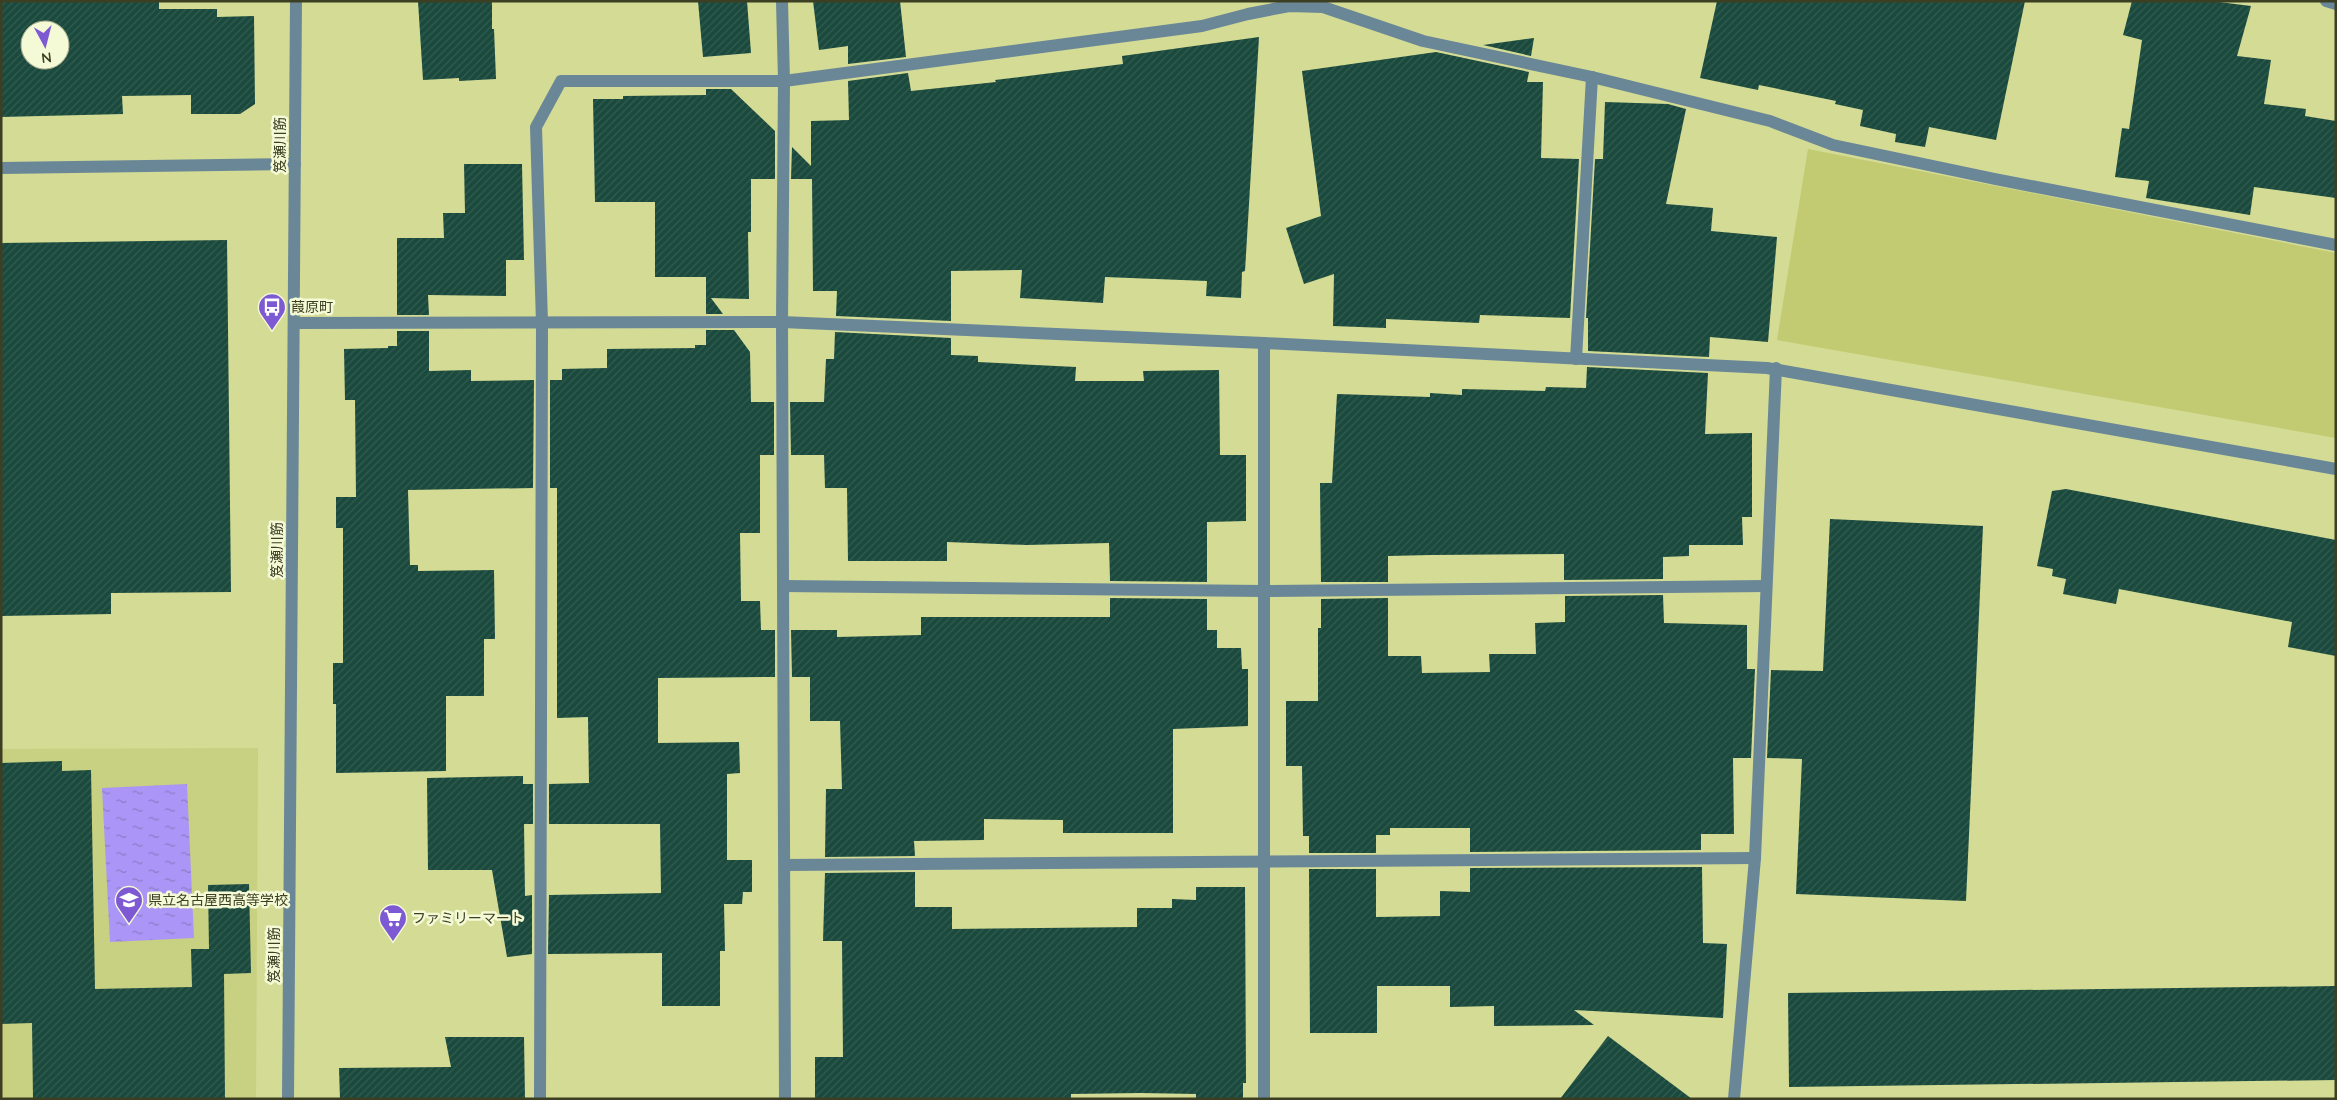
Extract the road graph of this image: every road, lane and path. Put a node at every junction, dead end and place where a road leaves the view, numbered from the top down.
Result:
1 (296, 1) edge
2 (782, 1) edge
3 (2326, 1) edge
4 (2336, 4) edge
5 (1592, 77) junction
6 (784, 80) junction
7 (295, 164) junction
8 (1, 168) edge
9 (2336, 245) edge
10 (782, 322) junction
11 (294, 323) junction
12 (542, 323) junction
13 (1264, 343) junction
14 (1576, 359) junction
15 (1776, 368) junction
16 (2336, 469) edge
17 (783, 586) junction
18 (1766, 586) junction
19 (1264, 591) junction
20 (1755, 858) junction
21 (1264, 862) junction
22 (784, 865) junction
23 (288, 1099) edge
24 (540, 1099) edge
25 (785, 1099) edge
26 (1264, 1099) edge
27 (1734, 1099) edge

1 - 7 street, 笈瀬川筋
2 - 6 street
3 - 4 street
5 - 6 street
5 - 9 street
5 - 14 street
6 - 10 street
6 - 12 street
7 - 8 street
7 - 11 street, 笈瀬川筋
10 - 12 street
10 - 13 street
10 - 17 street
11 - 12 street
11 - 23 street, 笈瀬川筋
12 - 24 street
13 - 14 street
13 - 19 street
14 - 15 street
15 - 16 street
15 - 18 street
17 - 19 street
17 - 22 street
18 - 19 street
18 - 20 street
19 - 21 street
20 - 21 street
20 - 27 street
21 - 22 street
21 - 26 street
22 - 25 street

